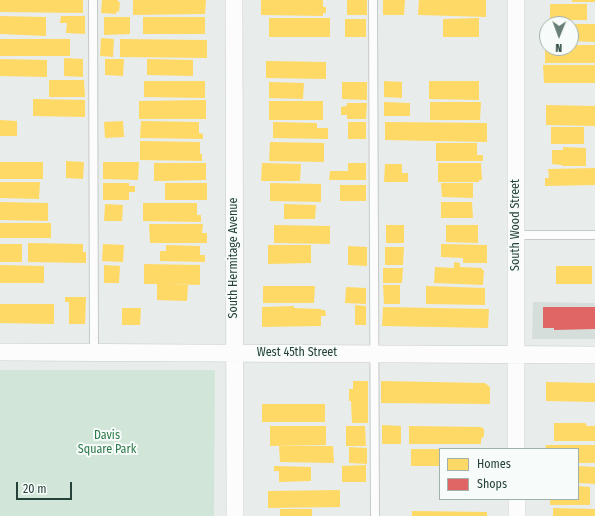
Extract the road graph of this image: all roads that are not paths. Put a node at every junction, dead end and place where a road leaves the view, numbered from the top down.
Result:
1 (93, 0) edge
2 (234, 0) edge
3 (374, 0) edge
4 (516, 0) edge
5 (516, 235) junction
6 (595, 235) edge
7 (0, 352) edge
8 (94, 352) junction
9 (235, 353) junction
10 (374, 354) junction
11 (516, 355) junction
12 (595, 355) edge
13 (516, 448) edge
14 (516, 500) edge
15 (235, 516) edge
16 (375, 516) edge
17 (517, 516) edge

1 - 8 lane
2 - 9 street, South Hermitage Avenue
3 - 10 lane
4 - 5 street, South Wood Street
5 - 6 lane
5 - 11 street, South Wood Street
7 - 8 street, West 45th Street
8 - 9 street, West 45th Street
9 - 10 street, West 45th Street
9 - 15 street, South Hermitage Avenue
10 - 11 street, West 45th Street
10 - 16 lane
11 - 12 street, West 45th Street
11 - 13 street, South Wood Street
14 - 17 street

